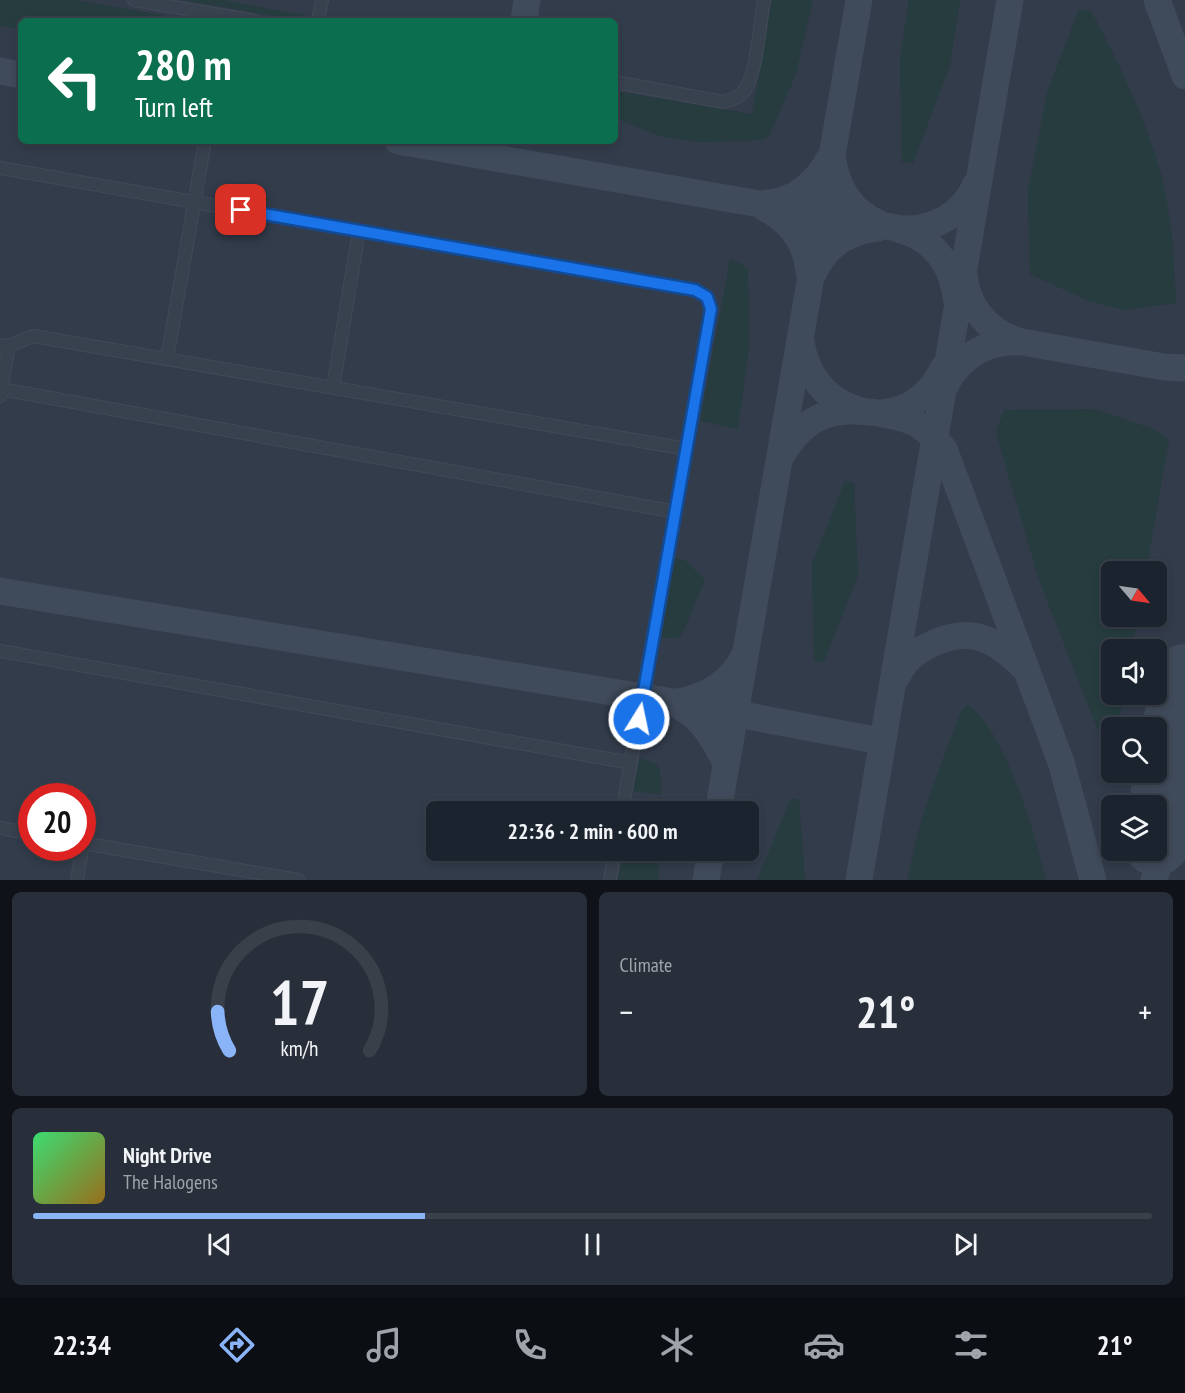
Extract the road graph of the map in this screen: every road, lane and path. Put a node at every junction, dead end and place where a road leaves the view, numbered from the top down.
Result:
1 (134, 0) edge
2 (322, 0) edge
3 (764, 0) edge
4 (222, 18) edge
5 (319, 18) edge
6 (618, 83) edge
7 (204, 144) edge
8 (0, 168) edge
9 (194, 202) junction
10 (359, 231) junction
11 (4, 345) edge
12 (167, 359) junction
13 (333, 388) junction
14 (1, 393) edge
15 (687, 449) junction
16 (676, 512) junction
17 (0, 651) edge
18 (631, 763) junction
19 (624, 801) edge
20 (0, 828) edge
21 (18, 831) edge
22 (96, 845) edge
23 (80, 861) edge
24 (613, 861) edge
25 (77, 880) edge
26 (299, 880) edge
27 (610, 880) edge

1 - 4 lane
2 - 5 lane
3 - 6 lane
7 - 9 lane
8 - 9 lane
9 - 10 lane
9 - 12 lane
10 - 13 lane
10 - 15 lane
11 - 12 lane
11 - 14 lane
12 - 13 lane
13 - 15 lane
14 - 16 lane
15 - 16 lane
16 - 18 lane
17 - 18 lane
18 - 19 lane
20 - 21 lane
22 - 26 lane
23 - 25 lane
24 - 27 lane

